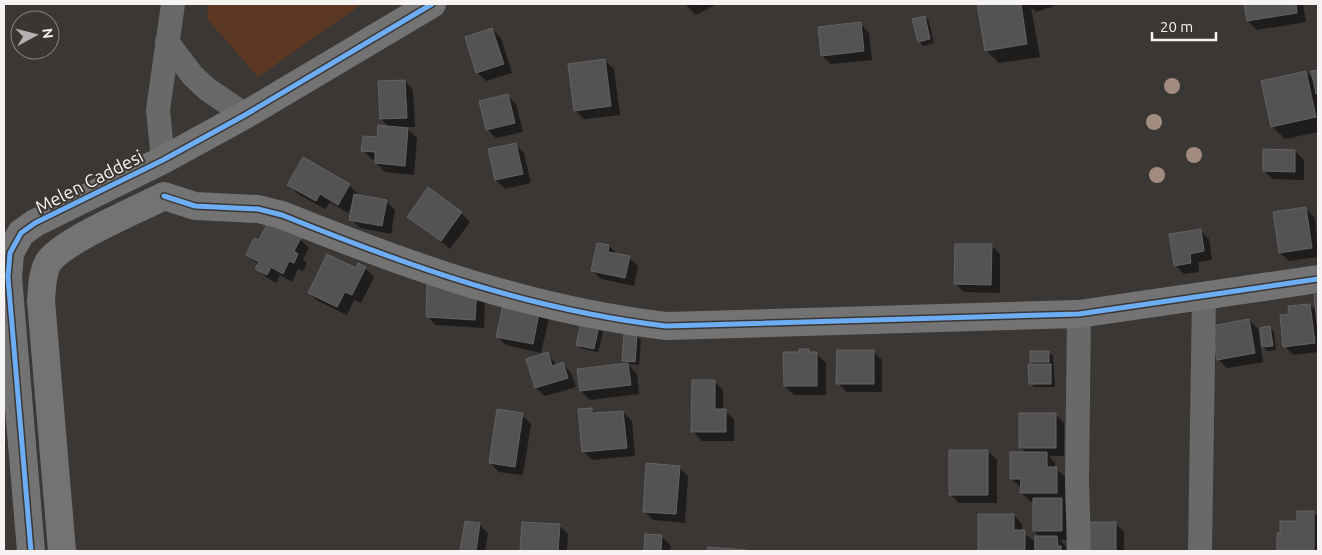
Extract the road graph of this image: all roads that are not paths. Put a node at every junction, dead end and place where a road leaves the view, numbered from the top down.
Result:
1 (172, 4) edge
2 (432, 4) edge
3 (166, 42) junction
4 (245, 115) junction
5 (163, 160) junction
6 (164, 196) junction
7 (1318, 279) edge
8 (1204, 296) junction
9 (1079, 314) junction
10 (31, 551) edge
11 (62, 551) edge
12 (1079, 551) edge
13 (1200, 551) edge

1 - 3 street
2 - 4 street, Melen Caddesi
3 - 4 street
3 - 5 street
4 - 5 street, Melen Caddesi
5 - 6 street
5 - 10 street, Melen Caddesi
6 - 9 street
6 - 11 street
7 - 8 street
8 - 9 street
8 - 13 street
9 - 12 street

